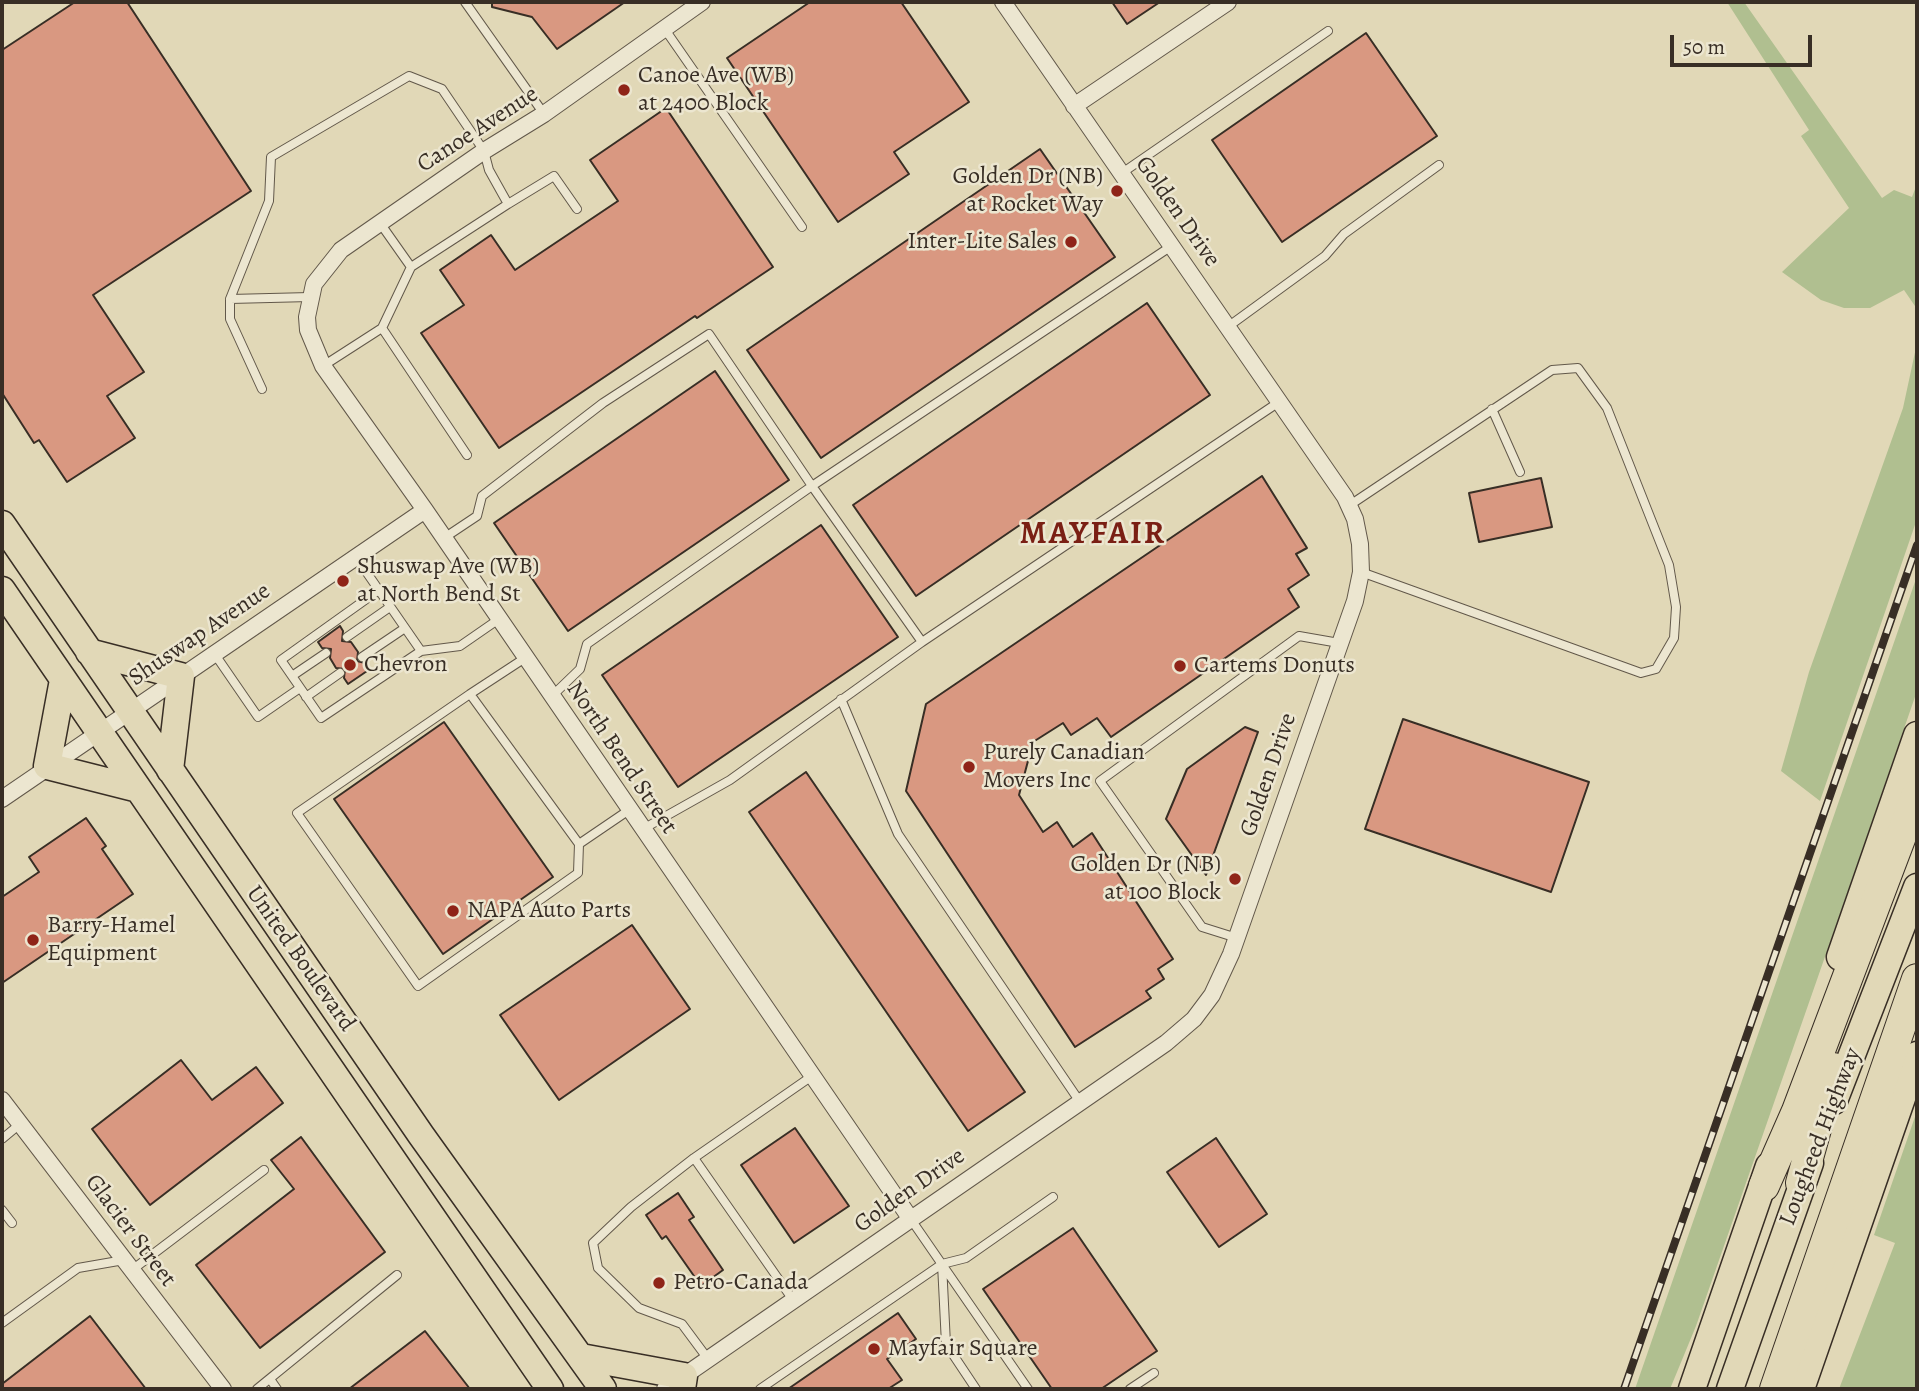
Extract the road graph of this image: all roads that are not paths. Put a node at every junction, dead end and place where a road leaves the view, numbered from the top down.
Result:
1 (465, 2) edge
2 (702, 2) edge
3 (1003, 2) edge
4 (1228, 2) edge
5 (664, 28) junction
6 (1328, 32) dead end
7 (1074, 106) junction
8 (544, 114) junction
9 (484, 151) junction
10 (1439, 165) dead end
11 (1122, 173) junction
12 (508, 204) junction
13 (577, 209) dead end
14 (380, 223) junction
15 (802, 228) dead end
16 (1173, 245) junction
17 (411, 267) junction
18 (310, 297) junction
19 (230, 299) junction
20 (307, 317) joint
21 (1229, 326) junction
22 (382, 328) junction
23 (323, 366) junction
24 (262, 389) dead end
25 (1279, 402) junction
26 (1492, 409) junction
27 (467, 455) dead end
28 (1520, 472) dead end
29 (813, 486) junction
30 (1350, 505) junction
31 (425, 510) junction
32 (2, 524) edge
33 (444, 538) junction
34 (356, 557) junction
35 (1361, 572) junction
36 (2, 590) edge
37 (379, 590) junction
38 (390, 607) junction
39 (499, 619) junction
40 (405, 628) junction
41 (348, 637) dead end
42 (922, 642) junction
43 (1339, 643) junction
44 (421, 651) junction
45 (89, 652) junction
46 (215, 653) junction
47 (326, 653) dead end
48 (362, 657) dead end
49 (526, 657) junction
50 (340, 673) dead end
51 (181, 676) junction
52 (292, 676) junction
53 (63, 680) junction
54 (300, 688) junction
55 (470, 694) junction
56 (552, 696) junction
57 (306, 697) junction
58 (841, 699) junction
59 (128, 710) junction
60 (98, 731) junction
61 (1917, 735) edge
62 (47, 766) junction
63 (170, 769) junction
64 (138, 789) junction
65 (1917, 794) edge
66 (2, 799) edge
67 (629, 810) junction
68 (642, 829) junction
69 (1917, 834) edge
70 (579, 844) junction
71 (1917, 887) edge
72 (1237, 937) junction
73 (1917, 979) edge
74 (1917, 1055) edge
75 (812, 1076) junction
76 (2, 1100) edge
77 (1080, 1102) junction
78 (20, 1124) junction
79 (2, 1139) edge
80 (694, 1158) junction
81 (264, 1170) dead end
82 (1801, 1183) junction
83 (1764, 1186) junction
84 (1052, 1197) dead end
85 (2, 1210) edge
86 (910, 1219) junction
87 (12, 1223) dead end
88 (128, 1265) junction
89 (942, 1265) junction
90 (397, 1275) dead end
91 (793, 1300) junction
92 (2, 1323) edge
93 (581, 1357) junction
94 (708, 1359) junction
95 (1154, 1373) dead end
96 (270, 1379) junction
97 (544, 1385) edge
98 (677, 1385) edge
99 (223, 1389) edge
100 (257, 1389) edge
101 (277, 1389) edge
102 (603, 1389) edge
103 (760, 1389) edge
104 (976, 1389) edge
105 (1028, 1389) edge
106 (1130, 1389) edge
107 (1692, 1389) edge
108 (1730, 1389) edge
109 (1775, 1389) edge
110 (1801, 1389) edge

1 - 8 lane
2 - 5 street, Canoe Avenue
3 - 7 street, Golden Drive
4 - 7 street
5 - 8 street, Canoe Avenue
5 - 15 lane
6 - 11 lane
7 - 11 street, Golden Drive
8 - 9 street, Canoe Avenue
9 - 12 lane
9 - 14 street, Canoe Avenue
9 - 19 lane
10 - 21 lane
11 - 16 street, Golden Drive
12 - 13 lane
12 - 17 lane
14 - 17 lane
14 - 18 street, Canoe Avenue
16 - 21 street, Golden Drive
16 - 29 lane
17 - 22 lane
18 - 19 lane
18 - 20 street, Canoe Avenue
19 - 24 lane
20 - 23 street, North Bend Street
21 - 25 street, Golden Drive
22 - 23 lane
22 - 27 lane
23 - 31 street, North Bend Street
25 - 30 street, Golden Drive
25 - 42 lane
26 - 28 lane
26 - 30 lane
26 - 35 lane
29 - 33 lane
29 - 42 lane
29 - 56 lane
30 - 35 street, Golden Drive
31 - 33 street, North Bend Street
31 - 34 street, Shuswap Avenue
32 - 45 main road, United Boulevard
33 - 39 street, North Bend Street
34 - 37 lane
34 - 46 street, Shuswap Avenue
35 - 43 street, Golden Drive
36 - 53 main road, United Boulevard
37 - 38 lane
37 - 52 lane
38 - 40 lane
38 - 41 lane
39 - 44 lane
39 - 49 street, North Bend Street
40 - 44 lane
40 - 48 lane
42 - 58 lane
43 - 72 street, Golden Drive
43 - 72 lane
44 - 57 lane
45 - 51 main road
45 - 59 main road, United Boulevard
46 - 51 street, Shuswap Avenue
46 - 54 lane
47 - 52 lane
49 - 55 lane
49 - 56 street, North Bend Street
50 - 57 lane
51 - 59 street, Shuswap Avenue
51 - 63 main road
52 - 54 lane
53 - 60 main road, United Boulevard
53 - 62 main road
54 - 57 lane
55 - 70 lane
55 - 70 lane
56 - 67 street, North Bend Street
58 - 68 lane
58 - 77 lane
59 - 60 street, Shuswap Avenue
59 - 63 main road, United Boulevard
60 - 62 street, Shuswap Avenue
60 - 64 main road, United Boulevard
61 - 83 main road
62 - 64 main road
62 - 66 street, Shuswap Avenue
63 - 93 main road, United Boulevard
64 - 97 main road, United Boulevard
65 - 83 highway
67 - 68 street, North Bend Street
67 - 70 lane
68 - 75 street, North Bend Street
69 - 82 highway
71 - 82 main road, Lougheed Highway
72 - 77 street, Golden Drive
73 - 109 highway
74 - 110 main road
75 - 80 lane
75 - 86 street, North Bend Street
76 - 78 street, Glacier Street
77 - 86 street, Golden Drive
78 - 79 lane
78 - 88 street, Glacier Street
80 - 91 lane
80 - 94 lane
81 - 88 lane
82 - 108 main road, Lougheed Highway
83 - 107 main road
84 - 89 lane
85 - 87 lane
86 - 89 lane
86 - 91 street, Golden Drive
88 - 92 lane
88 - 99 street, Glacier Street
89 - 103 lane
89 - 104 lane
89 - 105 lane
90 - 96 lane
91 - 94 street, Golden Drive
93 - 98 main road
93 - 102 main road, United Boulevard
94 - 98 street, Golden Drive
95 - 106 lane
96 - 100 lane
96 - 101 lane

